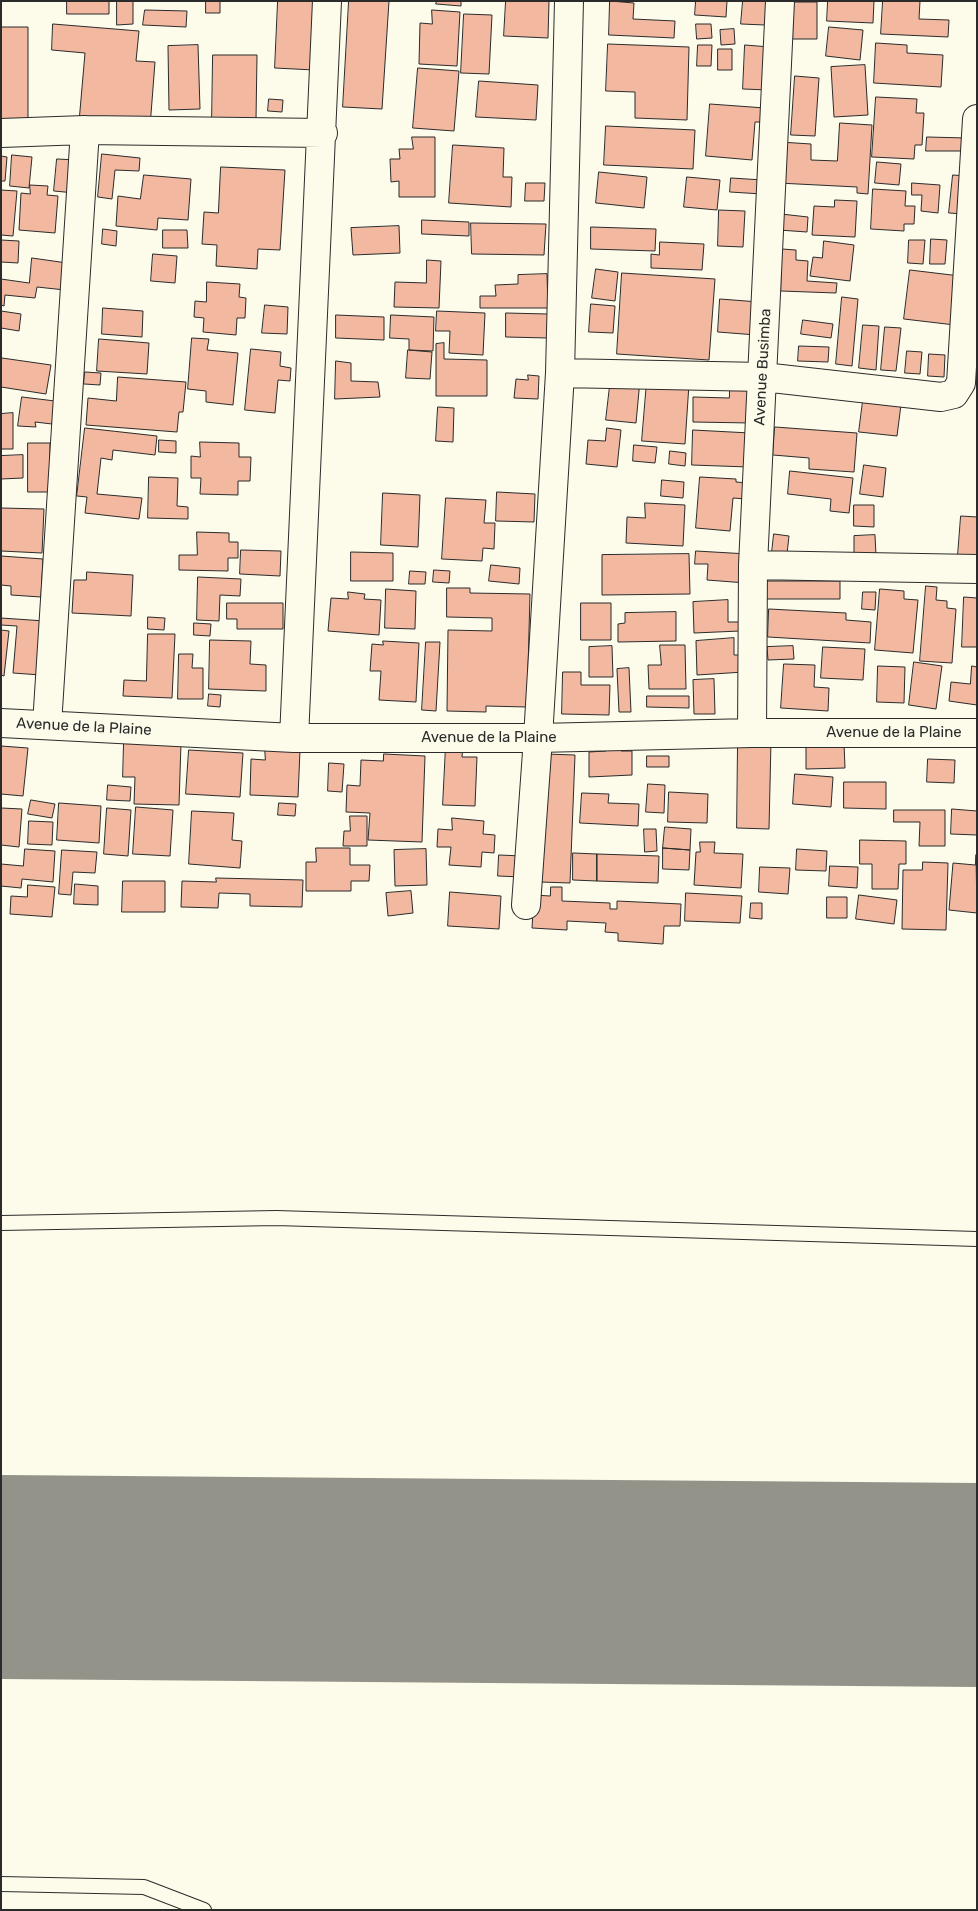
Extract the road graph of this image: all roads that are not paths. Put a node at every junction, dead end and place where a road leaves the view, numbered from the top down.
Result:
1 (328, 1) edge
2 (569, 1) edge
3 (780, 1) edge
4 (977, 118) edge
5 (85, 130) junction
6 (1, 133) edge
7 (323, 133) junction
8 (560, 373) junction
9 (763, 378) junction
10 (754, 565) junction
11 (977, 569) edge
12 (1, 723) edge
13 (48, 725) junction
14 (752, 733) junction
15 (977, 733) edge
16 (294, 738) junction
17 (538, 738) junction
18 (526, 905) dead end
19 (1, 1222) edge
20 (977, 1238) edge
21 (1, 1884) edge
22 (204, 1910) edge

1 - 7 street
2 - 8 street
3 - 9 street, Avenue Busimba
4 - 9 street
5 - 6 street
5 - 7 street
5 - 13 street
7 - 16 street
8 - 9 street
8 - 17 street
9 - 10 street, Avenue Busimba
10 - 11 street
10 - 14 street, Avenue Busimba
12 - 13 street, Avenue de la Plaine
13 - 16 street, Avenue de la Plaine
14 - 15 street, Avenue de la Plaine
14 - 17 street, Avenue de la Plaine
16 - 17 street, Avenue de la Plaine
17 - 18 street
19 - 20 lane
21 - 22 lane

